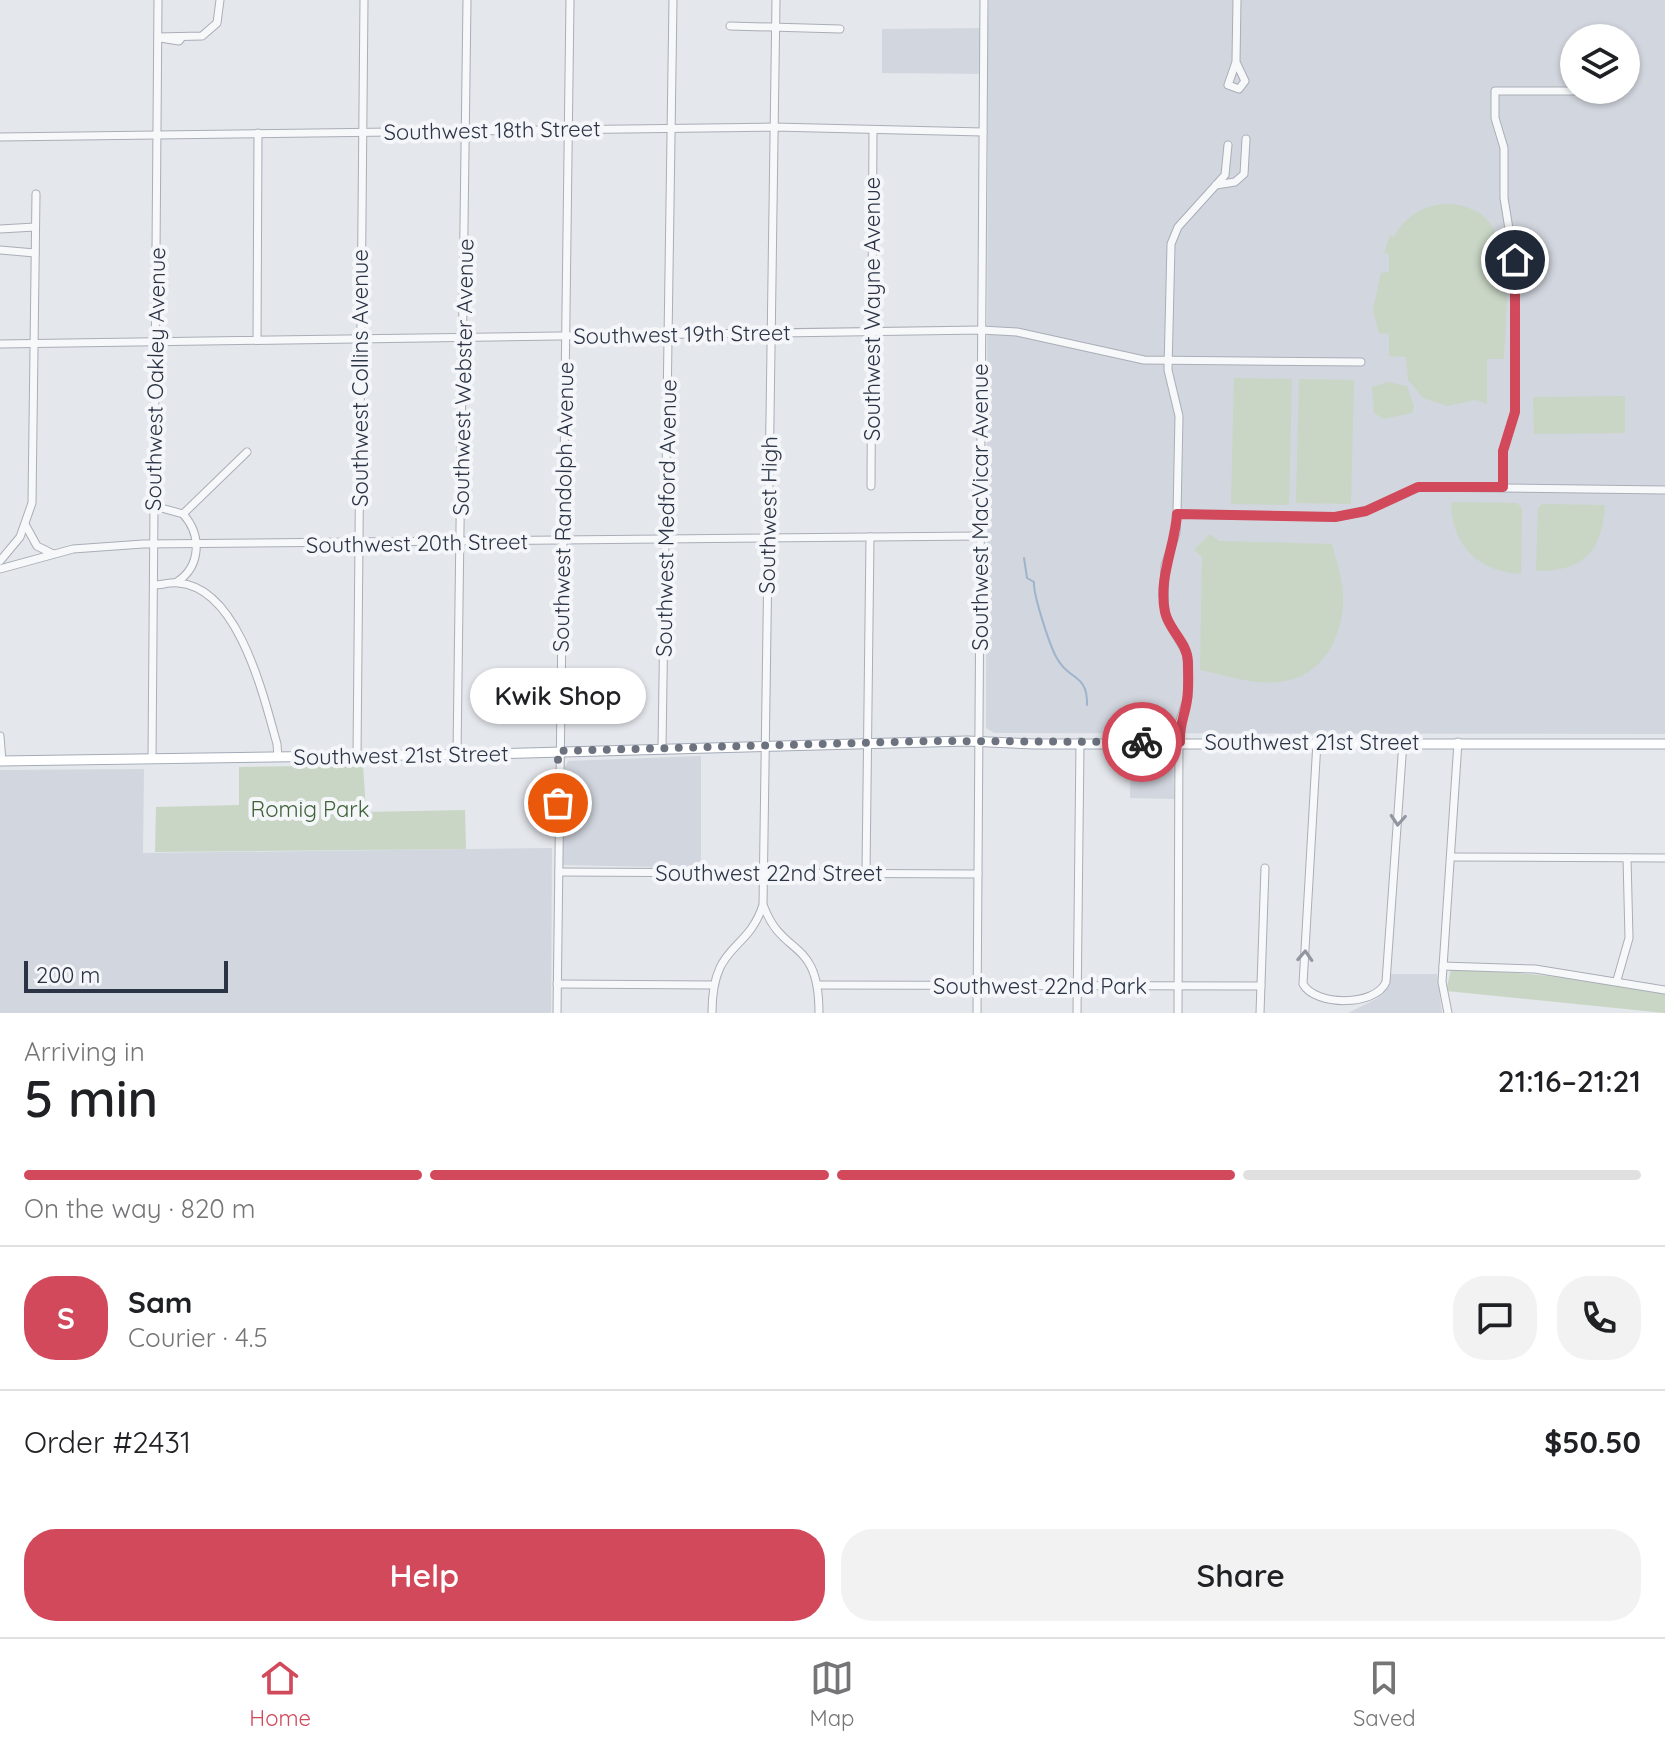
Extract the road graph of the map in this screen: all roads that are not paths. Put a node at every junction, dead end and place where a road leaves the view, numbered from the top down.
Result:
1 (158, 0) edge
2 (220, 0) edge
3 (364, 0) edge
4 (467, 0) edge
5 (570, 0) edge
6 (673, 0) edge
7 (776, 0) edge
8 (984, 0) edge
9 (1237, 0) edge
10 (730, 26) dead end
11 (777, 27) junction
12 (840, 29) dead end
13 (158, 37) junction
14 (1236, 62) dead end
15 (1560, 91) edge
16 (774, 127) junction
17 (671, 128) junction
18 (568, 129) junction
19 (362, 131) junction
20 (465, 131) junction
21 (873, 131) junction
22 (983, 132) junction
23 (258, 133) junction
24 (157, 136) junction
25 (0, 137) edge
26 (1246, 139) dead end
27 (1228, 145) dead end
28 (1216, 185) junction
29 (36, 194) dead end
30 (35, 227) junction
31 (0, 229) edge
32 (0, 250) edge
33 (35, 253) junction
34 (981, 330) junction
35 (872, 332) junction
36 (771, 333) junction
37 (670, 334) junction
38 (566, 336) junction
39 (463, 337) junction
40 (361, 339) junction
41 (257, 340) junction
42 (156, 341) junction
43 (34, 343) junction
44 (0, 344) edge
45 (1168, 360) junction
46 (1361, 362) dead end
47 (247, 452) dead end
48 (871, 486) dead end
49 (1503, 487) junction
50 (1665, 490) edge
51 (154, 506) junction
52 (183, 514) junction
53 (1177, 514) junction
54 (26, 526) junction
55 (980, 536) junction
56 (768, 537) junction
57 (870, 537) junction
58 (666, 539) junction
59 (563, 541) junction
60 (460, 542) junction
61 (154, 544) junction
62 (197, 544) junction
63 (359, 544) junction
64 (54, 554) junction
65 (0, 561) edge
66 (0, 569) edge
67 (177, 582) junction
68 (154, 585) junction
69 (0, 736) edge
70 (979, 742) junction
71 (1080, 742) junction
72 (1180, 742) junction
73 (1317, 742) junction
74 (1403, 742) junction
75 (1458, 742) junction
76 (867, 744) junction
77 (1665, 744) edge
78 (765, 745) junction
79 (662, 748) junction
80 (558, 751) junction
81 (457, 754) junction
82 (357, 756) junction
83 (278, 757) junction
84 (152, 759) junction
85 (1, 761) edge
86 (1451, 857) junction
87 (1627, 858) junction
88 (1665, 858) edge
89 (1265, 868) dead end
90 (559, 872) junction
91 (764, 873) junction
92 (866, 873) junction
93 (978, 874) junction
94 (763, 905) junction
95 (1443, 966) junction
96 (1617, 980) junction
97 (557, 984) junction
98 (712, 985) junction
99 (819, 985) junction
100 (977, 986) junction
101 (1077, 986) junction
102 (1178, 986) junction
103 (1261, 986) junction
104 (1665, 990) edge
105 (557, 1013) edge
106 (712, 1013) edge
107 (819, 1013) edge
108 (977, 1013) edge
109 (1077, 1013) edge
110 (1178, 1013) edge
111 (1260, 1013) edge
112 (1448, 1013) edge

1 - 13 street, Southwest Oakley Avenue
2 - 13 street
3 - 19 street, Southwest Collins Avenue
4 - 20 street, Southwest Webster Avenue
5 - 18 street, Southwest Randolph Avenue
6 - 17 street, Southwest Medford Avenue
7 - 11 street, Southwest High
8 - 22 street, Southwest MacVicar Avenue
9 - 14 street
10 - 11 street
11 - 12 street
11 - 16 street, Southwest High
13 - 24 street, Southwest Oakley Avenue
15 - 49 street
16 - 17 street, Southwest 18th Street
16 - 21 street, Southwest 18th Street
16 - 36 street, Southwest High
17 - 18 street, Southwest 18th Street
17 - 37 street, Southwest Medford Avenue
18 - 20 street, Southwest 18th Street
18 - 38 street, Southwest Randolph Avenue
19 - 20 street, Southwest 18th Street
19 - 23 street, Southwest 18th Street
19 - 40 street, Southwest Collins Avenue
20 - 39 street, Southwest Webster Avenue
21 - 22 street, Southwest 18th Street
21 - 35 street, Southwest Wayne Avenue
22 - 34 street, Southwest MacVicar Avenue
23 - 24 street, Southwest 18th Street
23 - 41 street
24 - 25 street, Southwest 18th Street
24 - 42 street, Southwest Oakley Avenue
26 - 28 street
27 - 28 street
28 - 45 street
29 - 30 street
30 - 31 street
30 - 33 street
32 - 33 street
33 - 43 street
34 - 35 street, Southwest 19th Street
34 - 45 street, Southwest 19th Street
34 - 55 street, Southwest MacVicar Avenue
35 - 36 street, Southwest 19th Street
35 - 48 street, Southwest Wayne Avenue
36 - 37 street, Southwest 19th Street
36 - 56 street, Southwest High
37 - 38 street, Southwest 19th Street
37 - 58 street, Southwest Medford Avenue
38 - 39 street, Southwest 19th Street
38 - 59 street, Southwest Randolph Avenue
39 - 40 street, Southwest 19th Street
39 - 60 street, Southwest Webster Avenue
40 - 41 street, Southwest 19th Street
40 - 63 street, Southwest Collins Avenue
41 - 42 street, Southwest 19th Street
42 - 43 street, Southwest 19th Street
42 - 51 street, Southwest Oakley Avenue
43 - 44 street, Southwest 19th Street
43 - 54 street
45 - 46 street, Southwest 19th Street
45 - 53 street
47 - 52 street
49 - 50 street
49 - 53 street
51 - 52 street
51 - 61 street, Southwest Oakley Avenue
52 - 62 street
53 - 72 street
54 - 64 street
54 - 65 street
55 - 57 street, Southwest 20th Street
55 - 70 street, Southwest MacVicar Avenue
56 - 57 street, Southwest 20th Street
56 - 58 street, Southwest 20th Street
56 - 78 street, Southwest High
57 - 76 street
58 - 59 street, Southwest 20th Street
58 - 79 street, Southwest Medford Avenue
59 - 60 street, Southwest 20th Street
59 - 80 street, Southwest Randolph Avenue
60 - 63 street, Southwest 20th Street
60 - 81 street, Southwest Webster Avenue
61 - 62 street, Southwest 20th Street
61 - 64 street, Southwest 20th Street
61 - 68 street, Southwest Oakley Avenue
62 - 63 street, Southwest 20th Street
62 - 67 street
63 - 82 street, Southwest Collins Avenue
64 - 66 street, Southwest 20th Street
67 - 68 street
67 - 83 street
68 - 84 street, Southwest Oakley Avenue
69 - 85 street
70 - 71 main road, Southwest 21st Street
70 - 76 main road, Southwest 21st Street
70 - 93 street, Southwest MacVicar Avenue
71 - 72 main road, Southwest 21st Street
71 - 101 street
72 - 73 main road, Southwest 21st Street
72 - 102 street
73 - 74 main road, Southwest 21st Street
74 -> 73 street
74 - 75 main road, Southwest 21st Street
75 - 77 main road, Southwest 21st Street
75 - 86 street
76 - 78 main road, Southwest 21st Street
76 - 92 street
78 - 79 main road, Southwest 21st Street
78 - 91 street, Southwest High
79 - 80 main road, Southwest 21st Street
80 - 81 main road, Southwest 21st Street
80 - 90 street, Southwest Randolph Avenue
81 - 82 main road, Southwest 21st Street
82 - 83 main road, Southwest 21st Street
83 - 84 main road, Southwest 21st Street
84 - 85 main road, Southwest 21st Street
86 - 87 street
86 - 95 street
87 - 88 street
87 - 96 street
89 - 103 street
90 - 91 street, Southwest 22nd Street
90 - 97 street, Southwest Randolph Avenue
91 - 92 street, Southwest 22nd Street
91 - 94 street, Southwest High
92 - 93 street, Southwest 22nd Street
93 - 100 street, Southwest MacVicar Avenue
94 - 98 street
94 - 99 street
95 - 96 street
95 - 112 street
96 - 104 street
97 - 98 street
97 - 105 street, Southwest Randolph Avenue
98 - 106 street
99 - 100 street, Southwest 22nd Park
99 - 107 street
100 - 101 street, Southwest 22nd Park
100 - 108 street, Southwest MacVicar Avenue
101 - 102 street, Southwest 22nd Park
101 - 109 street
102 - 103 street, Southwest 22nd Park
102 - 110 street
103 - 111 street

